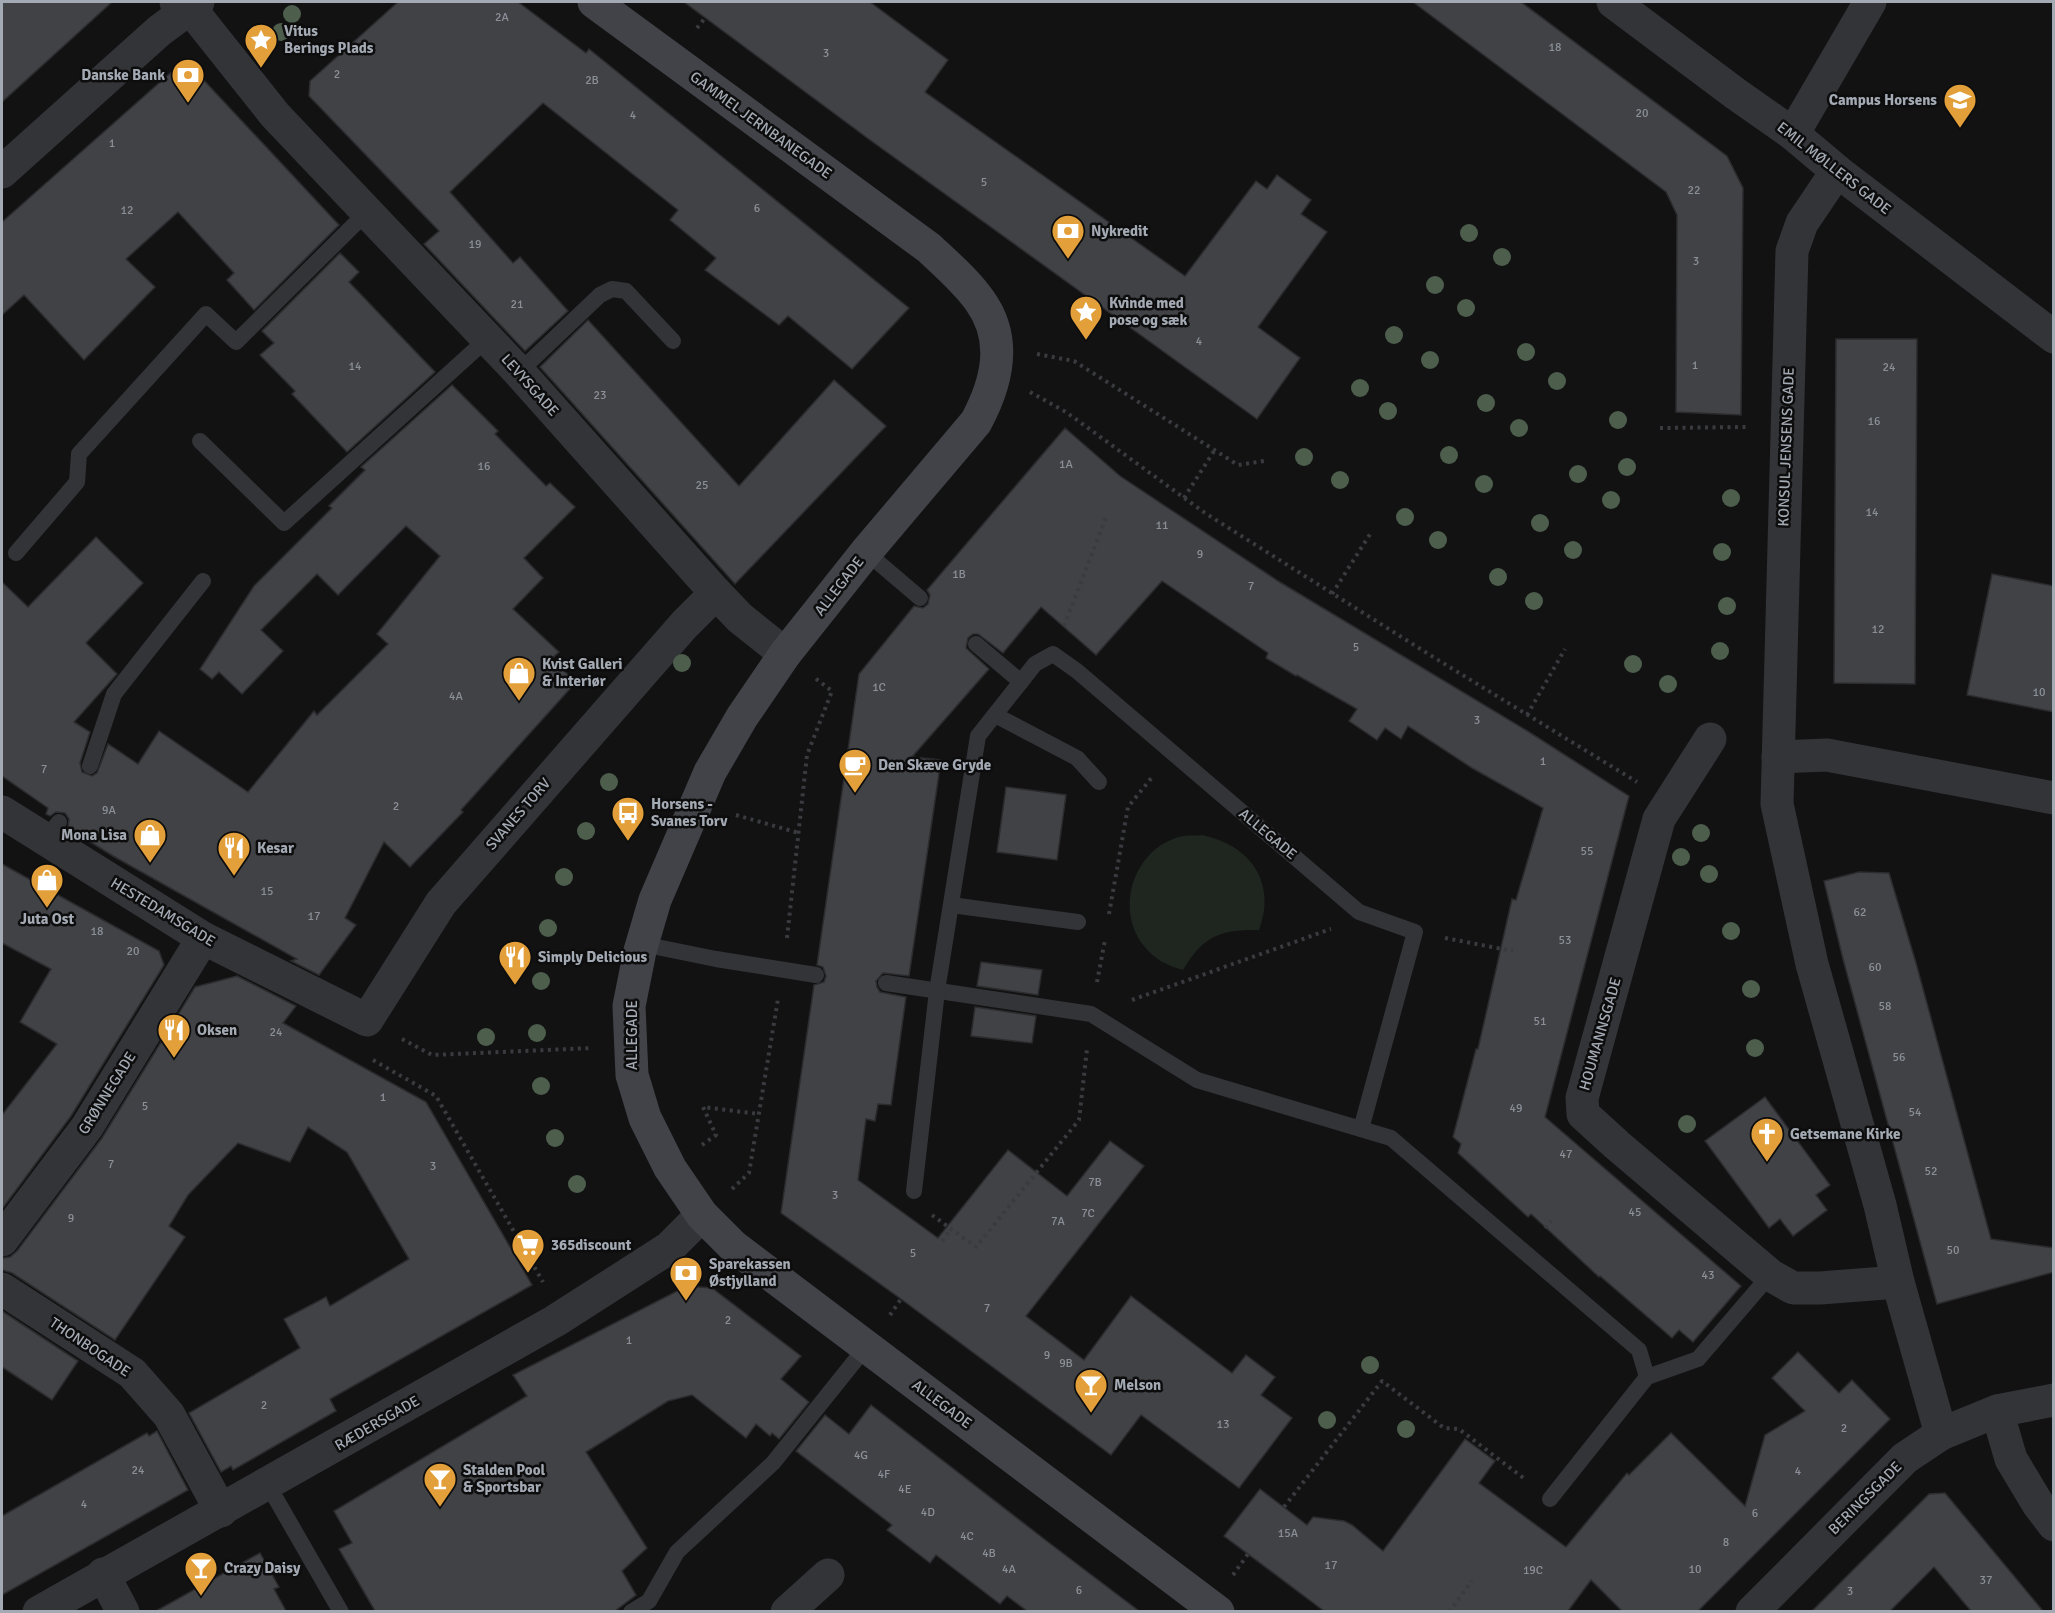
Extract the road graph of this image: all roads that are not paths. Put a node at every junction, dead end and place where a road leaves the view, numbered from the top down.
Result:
1 (594, 2) edge
2 (1612, 2) edge
3 (1870, 2) edge
4 (188, 4) edge
5 (1793, 134) junction
6 (1837, 171) junction
7 (2, 172) edge
8 (367, 212) junction
9 (2054, 337) edge
10 (487, 339) junction
11 (673, 340) dead end
12 (997, 360) joint
13 (519, 372) junction
14 (200, 441) dead end
15 (866, 552) junction
16 (16, 553) dead end
17 (203, 581) dead end
18 (716, 592) junction
19 (920, 598) dead end
20 (976, 644) dead end
21 (785, 654) junction
22 (1021, 682) junction
23 (995, 715) junction
24 (1710, 739) dead end
25 (1778, 746) junction
26 (90, 766) dead end
27 (1099, 782) dead end
28 (2054, 798) edge
29 (2, 812) edge
30 (951, 905) junction
31 (1078, 922) dead end
32 (203, 938) junction
33 (642, 944) junction
34 (816, 975) dead end
35 (886, 983) dead end
36 (937, 991) junction
37 (331, 1001) joint
38 (1361, 1129) junction
39 (914, 1191) dead end
40 (702, 1215) junction
41 (2, 1240) edge
42 (1770, 1275) junction
43 (1898, 1282) junction
44 (2, 1289) edge
45 (866, 1347) junction
46 (1647, 1377) junction
47 (2054, 1400) edge
48 (1997, 1411) junction
49 (1941, 1434) junction
50 (267, 1485) junction
51 (1550, 1499) road end
52 (221, 1511) junction
53 (2054, 1525) edge
54 (103, 1574) junction
55 (828, 1575) dead end
56 (39, 1611) edge
57 (123, 1611) edge
58 (341, 1611) edge
59 (631, 1611) edge
60 (787, 1611) edge
61 (1218, 1611) edge
62 (1752, 1611) edge

1 - 12 street, GAMMEL JERNBANEGADE
2 - 5 street, EMIL MØLLERS GADE
3 - 5 street
4 - 7 street
4 - 8 street, LEVYSGADE
5 - 6 street, EMIL MØLLERS GADE
6 - 9 street, EMIL MØLLERS GADE
6 - 25 street, KONSUL JENSENS GADE
8 - 10 street, LEVYSGADE
8 - 16 lane
10 - 13 street, LEVYSGADE
10 - 14 lane
11 - 13 lane
12 - 15 street, ALLEGADE
13 - 18 street, LEVYSGADE
15 - 19 lane
15 - 21 street, ALLEGADE
17 - 26 lane
18 - 21 street, LEVYSGADE
18 - 37 street, SVANES TORV
20 - 22 lane
21 - 33 street, ALLEGADE
22 - 23 lane
22 - 38 lane, ALLEGADE
23 - 27 lane
23 - 30 lane
24 - 42 street, HOUMANNSGADE
25 - 28 street
25 - 43 street
29 - 32 street, HESTEDAMSGADE
30 - 31 lane
30 - 36 lane
32 - 37 street, HESTEDAMSGADE
32 - 41 street, GRØNNEGADE
33 - 34 lane
33 - 40 street, ALLEGADE
35 - 36 lane
36 - 38 lane
36 - 39 lane
38 - 46 lane
40 - 45 street, ALLEGADE
40 - 50 street, RÆDERSGADE
42 - 43 street, HOUMANNSGADE
42 - 46 lane
43 - 49 street
44 - 52 street, THONBOGADE
45 - 59 lane
45 - 61 street, ALLEGADE
46 - 51 lane
47 - 48 street, BERINGSGADE
48 - 49 street, BERINGSGADE
48 - 53 street
49 - 62 street, BERINGSGADE
50 - 52 street, RÆDERSGADE
50 - 58 lane
52 - 54 street, RÆDERSGADE
54 - 56 street, RÆDERSGADE
54 - 57 street
55 - 60 street

